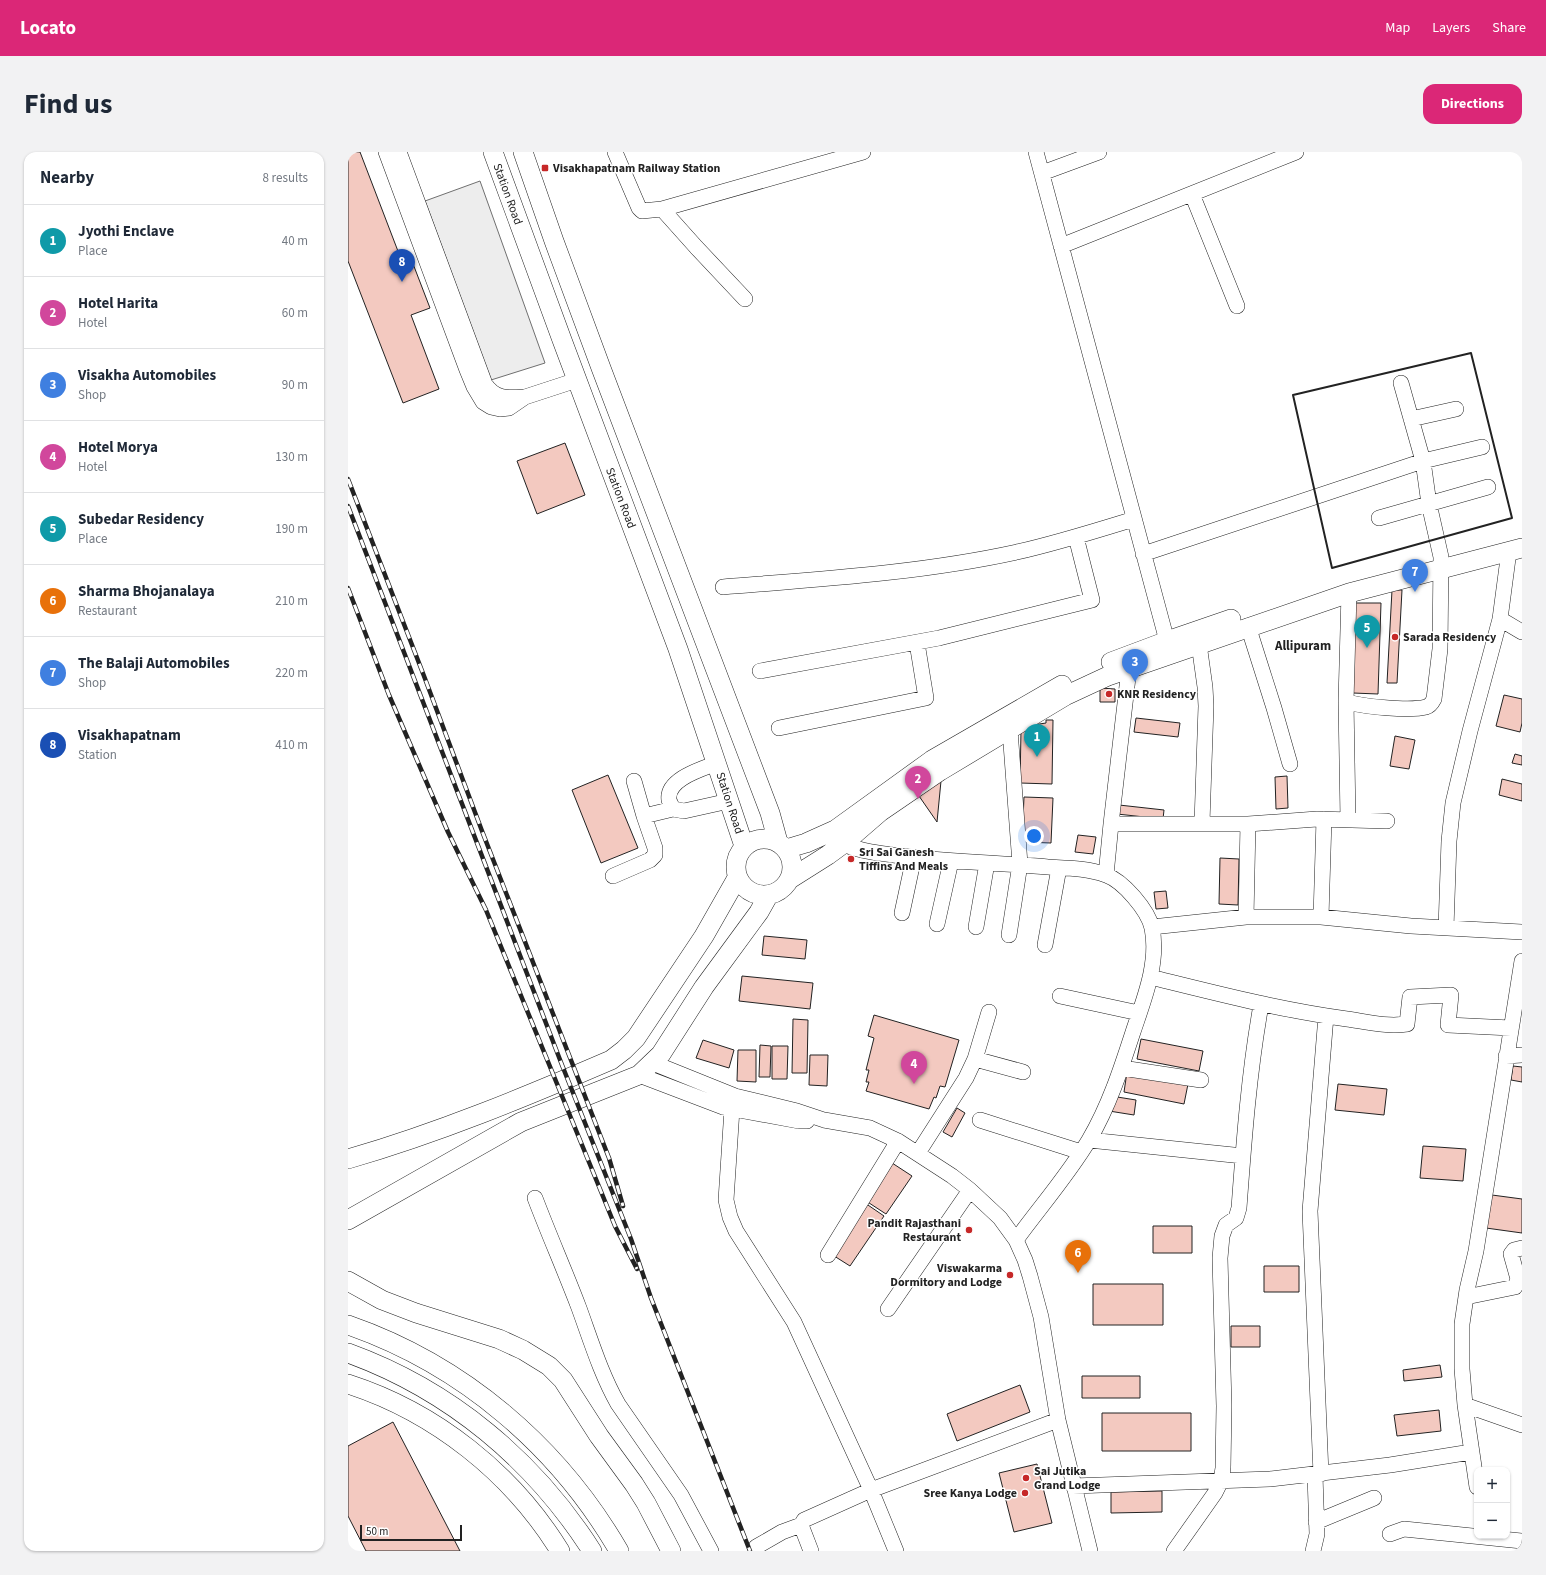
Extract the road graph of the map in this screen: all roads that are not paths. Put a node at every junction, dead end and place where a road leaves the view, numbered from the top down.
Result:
1 (386, 152) edge
2 (399, 152) edge
3 (493, 152) edge
4 (523, 152) edge
5 (615, 152) edge
6 (863, 152) edge
7 (1036, 152) edge
8 (1099, 152) edge
9 (1296, 152) edge
10 (1042, 173) junction
11 (1192, 194) junction
12 (662, 209) junction
13 (1062, 246) junction
14 (745, 299) dead end
15 (1237, 306) dead end
16 (577, 380) junction
17 (1401, 383) dead end
18 (525, 397) junction
19 (1456, 409) dead end
20 (1411, 419) junction
21 (1482, 446) dead end
22 (1423, 461) junction
23 (1488, 488) dead end
24 (1429, 504) junction
25 (1379, 518) dead end
26 (1134, 519) junction
27 (1522, 536) edge
28 (1076, 537) junction
29 (1516, 550) edge
30 (1143, 554) junction
31 (1442, 563) junction
32 (723, 587) dead end
33 (1349, 593) junction
34 (1500, 619) junction
35 (1248, 626) junction
36 (1522, 632) edge
37 (1167, 641) junction
38 (917, 642) junction
39 (1199, 644) junction
40 (1128, 663) junction
41 (760, 671) dead end
42 (1346, 701) junction
43 (779, 728) dead end
44 (1010, 730) junction
45 (717, 763) junction
46 (1290, 764) dead end
47 (634, 781) dead end
48 (729, 801) junction
49 (673, 809) junction
50 (644, 816) junction
51 (1324, 819) junction
52 (1348, 820) junction
53 (1387, 821) dead end
54 (1202, 823) junction
55 (1111, 824) junction
56 (1248, 824) junction
57 (843, 844) junction
58 (744, 846) junction
59 (782, 846) junction
60 (914, 857) junction
61 (951, 861) junction
62 (987, 863) junction
63 (1020, 864) junction
64 (1059, 868) junction
65 (1106, 875) junction
66 (612, 876) dead end
67 (737, 878) junction
68 (790, 878) junction
69 (768, 896) junction
70 (902, 913) dead end
71 (1246, 917) junction
72 (1321, 917) junction
73 (937, 924) dead end
74 (976, 927) dead end
75 (1152, 927) junction
76 (1446, 928) junction
77 (1522, 932) edge
78 (1009, 935) dead end
79 (1045, 945) dead end
80 (1522, 961) edge
81 (1150, 977) junction
82 (1060, 996) dead end
83 (1261, 1005) junction
84 (989, 1012) dead end
85 (1139, 1013) junction
86 (1326, 1016) junction
87 (1511, 1028) junction
88 (1522, 1055) edge
89 (1506, 1056) junction
90 (975, 1059) junction
91 (653, 1063) junction
92 (1122, 1068) junction
93 (1023, 1072) dead end
94 (639, 1075) junction
95 (1201, 1080) dead end
96 (732, 1109) junction
97 (824, 1120) junction
98 (980, 1120) dead end
99 (898, 1141) junction
100 (1085, 1146) junction
101 (918, 1153) junction
102 (1243, 1156) junction
103 (348, 1159) edge
104 (970, 1190) junction
105 (535, 1198) dead end
106 (348, 1220) edge
107 (1016, 1240) junction
108 (1522, 1248) edge
109 (828, 1255) dead end
110 (348, 1281) edge
111 (1466, 1297) junction
112 (888, 1309) dead end
113 (348, 1325) edge
114 (348, 1353) edge
115 (348, 1384) edge
116 (1465, 1405) junction
117 (1058, 1420) junction
118 (1522, 1425) edge
119 (1471, 1452) junction
120 (1474, 1470) edge
121 (1318, 1475) junction
122 (1221, 1481) junction
123 (1073, 1486) junction
124 (871, 1490) junction
125 (1374, 1498) dead end
126 (1316, 1522) junction
127 (801, 1525) junction
128 (1390, 1534) dead end
129 (1486, 1541) edge
130 (1522, 1541) edge
131 (756, 1547) dead end
132 (560, 1551) edge
133 (592, 1551) edge
134 (619, 1551) edge
135 (671, 1551) edge
136 (711, 1551) edge
137 (811, 1551) edge
138 (896, 1551) edge
139 (1090, 1551) edge
140 (1174, 1551) edge
141 (1313, 1551) edge

1 - 18 street
2 - 18 street
3 - 16 main road, Station Road
4 - 59 main road
5 - 12 street
6 - 12 street
7 - 10 street
8 - 10 street
9 - 11 street
10 - 13 street
11 - 13 street
11 - 15 street
12 - 14 street
13 - 26 street
16 - 18 street
16 - 45 main road, Station Road
17 - 20 street
19 - 20 street
20 - 22 street
21 - 22 street
22 - 24 street
22 - 30 street
23 - 24 street
24 - 25 street
24 - 31 street
26 - 28 street
26 - 30 street
27 - 31 main road
28 - 32 street
28 - 38 street
29 - 31 main road
29 - 34 street
30 - 37 street
31 - 33 main road
31 - 37 main road
31 - 42 street
33 - 35 main road
33 - 42 street
34 - 36 street
34 - 76 street
35 - 39 main road
35 - 46 street
37 - 40 main road
38 - 41 street
38 - 43 street
39 - 40 main road
39 - 54 street
40 - 44 main road
40 - 55 street
40 - 59 main road
42 - 52 street
44 - 57 main road
44 - 63 street
45 - 48 main road, Station Road
45 - 49 street
47 - 50 street
48 - 49 street
48 - 58 main road, Station Road
49 - 50 street
50 - 66 street
51 - 52 street
51 - 56 street
51 - 72 street
52 - 53 street
54 - 55 street
54 - 56 street
55 - 65 street
56 - 71 street
57 - 60 street
57 - 68 main road
58 - 59 main road
58 - 67 main road
59 - 68 main road
60 - 61 street
60 - 70 street
61 - 62 street
61 - 73 street
62 - 63 street
62 - 74 street
63 - 64 street
63 - 78 street
64 - 65 street
64 - 79 street
65 - 75 street
67 - 69 main road
67 - 103 main road
68 - 69 main road
69 - 91 main road
71 - 72 street
71 - 75 street
72 - 76 street
75 - 81 street
76 - 77 street
80 - 87 street
81 - 83 street
81 - 85 street
82 - 85 street
83 - 86 street
83 - 102 street
84 - 90 street
85 - 92 street
86 - 87 street
86 - 121 street
87 - 89 street
88 - 89 street
89 - 111 street
90 - 93 street
90 - 101 street
91 - 94 main road
91 - 97 street
92 - 95 street
92 - 100 street
94 - 96 street
94 - 106 main road
96 - 97 street
96 - 124 street
97 - 99 street
98 - 100 street
99 - 101 street
99 - 109 street
100 - 102 street
100 - 107 street
101 - 104 street
102 - 122 street
104 - 107 street
104 - 112 street
105 - 136 street
107 - 117 street
108 - 111 street
110 - 135 main road
111 - 116 street
113 - 134 main road
114 - 133 main road
115 - 132 main road
116 - 118 street
116 - 119 street
117 - 123 street
117 - 124 street
119 - 120 street
119 - 121 street
121 - 122 street
121 - 126 street
122 - 123 street
122 - 140 street
123 - 139 street
124 - 127 street
124 - 138 street
125 - 126 street
126 - 141 street
127 - 131 street
127 - 137 street
128 - 129 street
129 - 130 street

